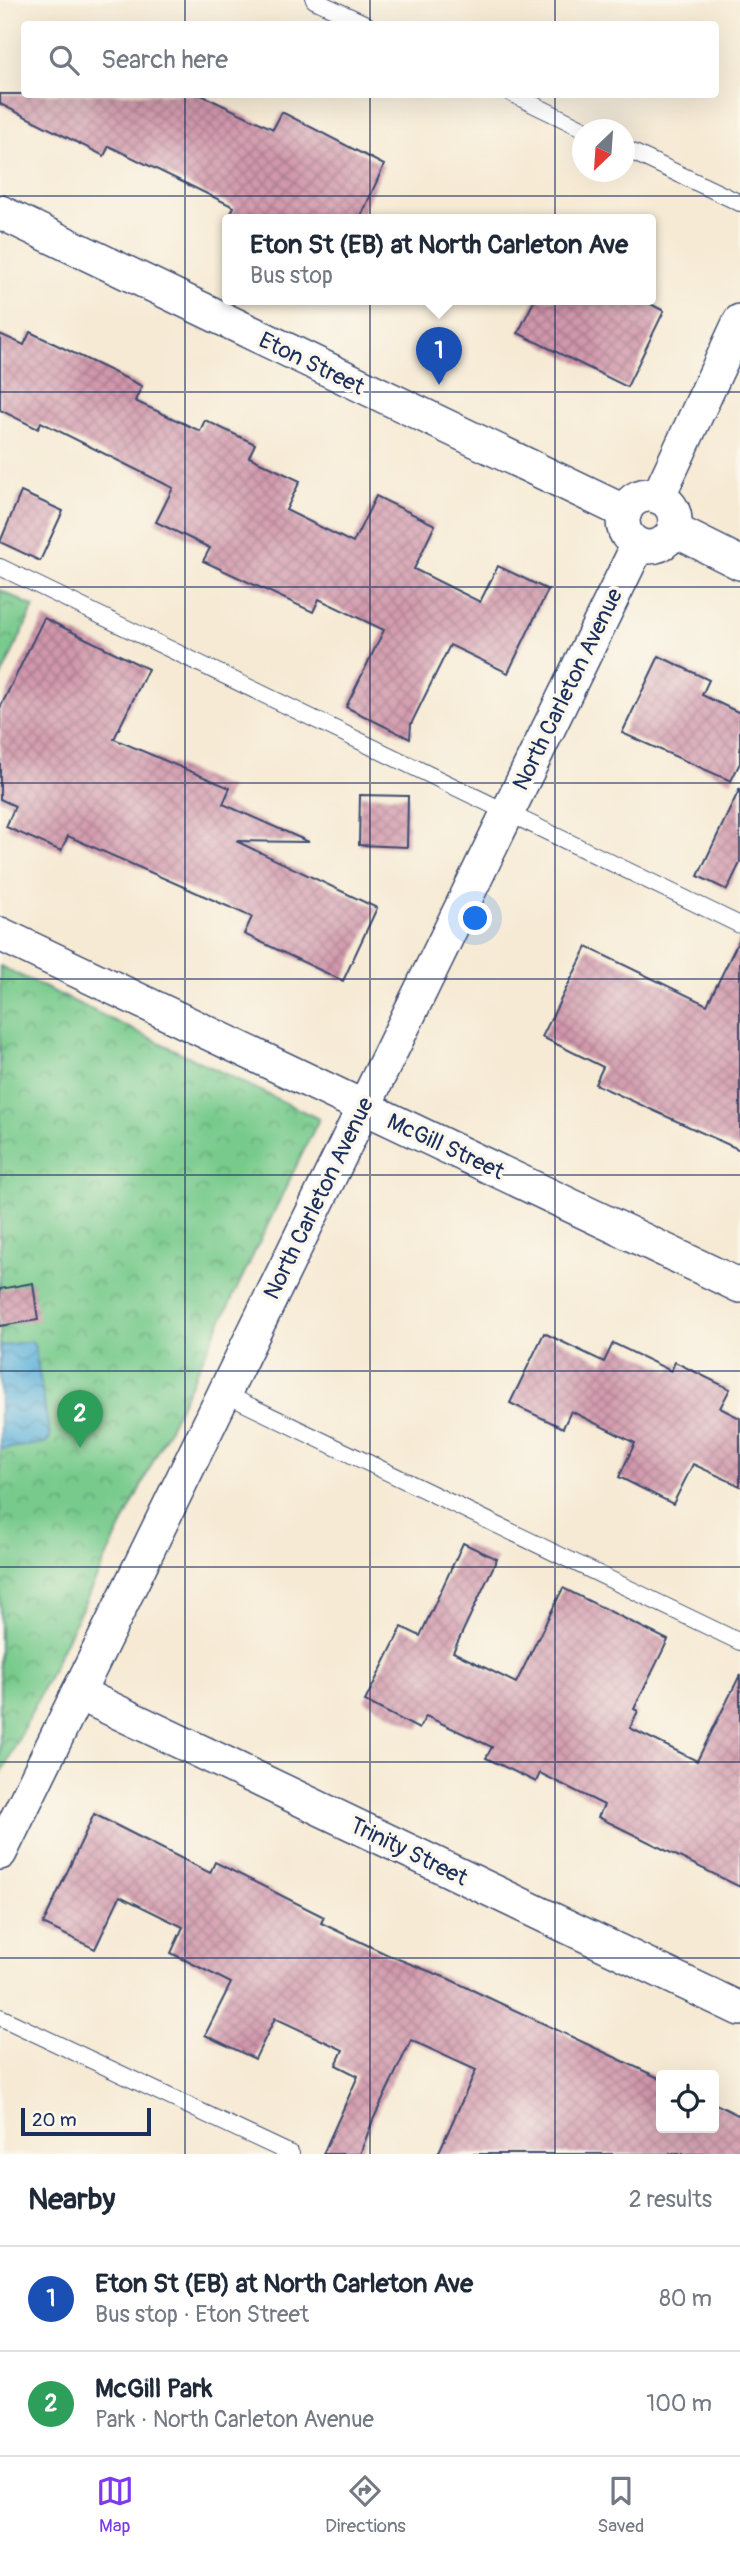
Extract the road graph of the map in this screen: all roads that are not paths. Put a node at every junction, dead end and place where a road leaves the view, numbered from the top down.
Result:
1 (314, 0) edge
2 (360, 21) edge
3 (520, 98) edge
4 (572, 123) edge
5 (635, 153) edge
6 (740, 203) edge
7 (0, 212) edge
8 (740, 321) edge
9 (658, 497) junction
10 (625, 512) junction
11 (674, 530) junction
12 (638, 545) junction
13 (740, 563) edge
14 (0, 567) edge
15 (506, 812) junction
16 (740, 925) edge
17 (0, 934) edge
18 (362, 1108) junction
19 (740, 1286) edge
20 (223, 1393) junction
21 (740, 1642) edge
22 (78, 1693) junction
23 (0, 1853) edge
24 (740, 2009) edge
25 (0, 2017) edge
26 (291, 2154) edge

1 - 2 lane
3 - 4 lane
5 - 6 lane
7 - 10 street, Eton Street
8 - 9 street
9 - 10 street
9 - 11 street
10 - 12 street
11 - 12 street
11 - 13 street
12 - 15 street, North Carleton Avenue
14 - 15 lane
15 - 16 lane
15 - 18 street, North Carleton Avenue
17 - 18 street, McGill Street
18 - 19 street, McGill Street
18 - 20 street, North Carleton Avenue
20 - 21 lane
20 - 22 street, North Carleton Avenue
22 - 23 street, North Carleton Avenue
22 - 24 street, Trinity Street
25 - 26 lane

